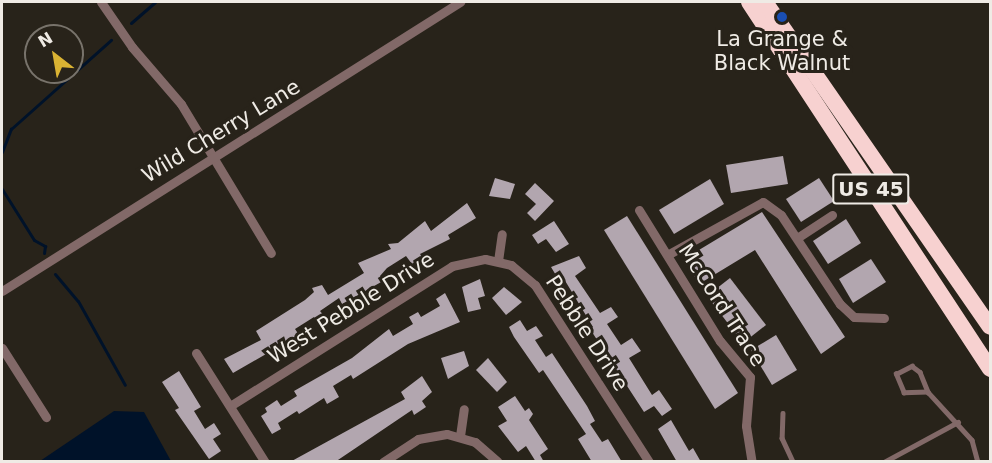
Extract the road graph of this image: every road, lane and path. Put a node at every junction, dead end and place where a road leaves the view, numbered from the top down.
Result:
1 (101, 2) edge
2 (460, 2) edge
3 (757, 3) edge
4 (212, 156) junction
5 (639, 210) dead end
6 (832, 215) dead end
7 (502, 234) dead end
8 (797, 238) junction
9 (271, 253) dead end
10 (669, 254) junction
11 (498, 261) junction
12 (2, 291) edge
13 (884, 318) dead end
14 (990, 327) edge
15 (2, 348) edge
16 (196, 353) dead end
17 (990, 369) edge
18 (928, 392) junction
19 (230, 406) junction
20 (464, 409) dead end
21 (783, 413) dead end
22 (46, 417) dead end
23 (958, 422) junction
24 (460, 436) junction
25 (265, 462) edge
26 (383, 462) edge
27 (498, 462) edge
28 (649, 462) edge
29 (752, 462) edge
30 (793, 462) edge
31 (884, 462) edge
32 (978, 462) edge

1 - 4 street
2 - 4 street, Wild Cherry Lane
3 - 14 highway, US 45
3 - 17 highway, US 45
4 - 9 street
4 - 12 street, Wild Cherry Lane
5 - 10 street, McCord Trace
6 - 8 street
7 - 11 street
8 - 10 street
8 - 13 street
10 - 29 street, McCord Trace
11 - 19 street, West Pebble Drive
11 - 28 street, Pebble Drive
15 - 22 street
16 - 19 street
18 - 18 lane
18 - 23 lane
19 - 25 street
20 - 24 street
21 - 30 lane
23 - 31 lane
23 - 32 lane
24 - 26 street
24 - 27 street

